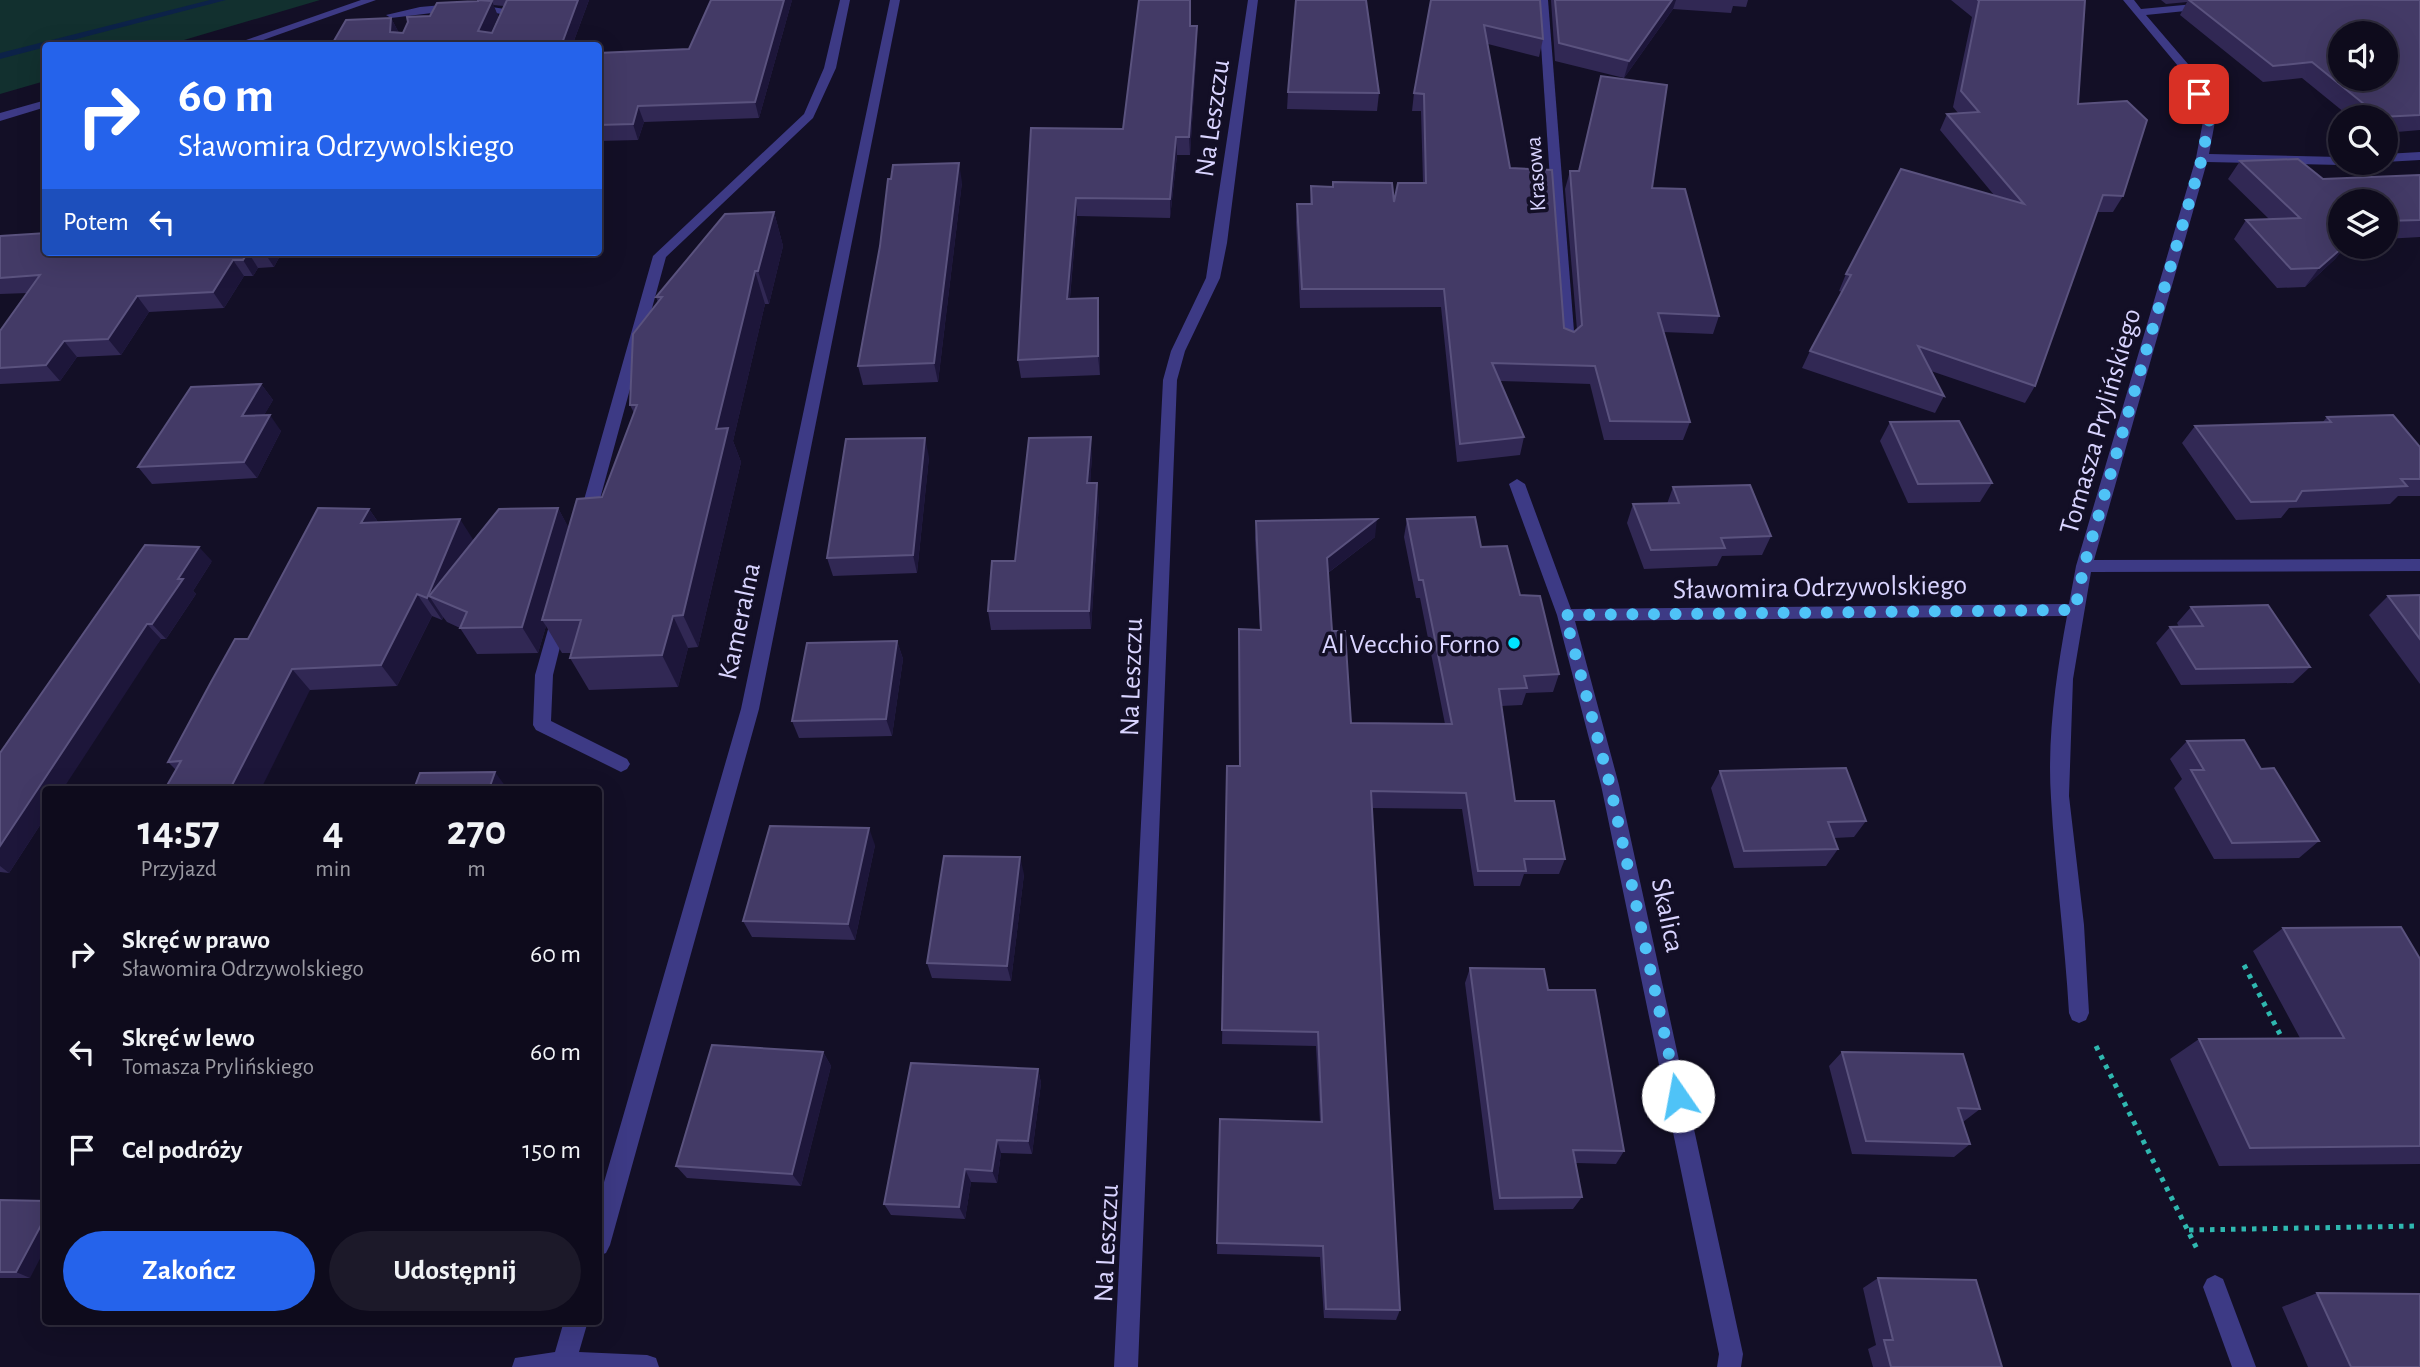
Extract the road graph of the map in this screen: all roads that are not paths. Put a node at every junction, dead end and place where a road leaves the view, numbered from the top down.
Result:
1 (370, 0) edge
2 (845, 0) edge
3 (895, 0) edge
4 (1253, 0) edge
5 (1543, 0) edge
6 (2218, 5) edge
7 (2134, 6) edge
8 (391, 15) junction
9 (402, 22) dead end
10 (246, 42) edge
11 (494, 42) edge
12 (42, 104) edge
13 (0, 117) edge
14 (2420, 156) edge
15 (2398, 157) edge
16 (2202, 158) junction
17 (2328, 160) edge
18 (1568, 344) edge
19 (1517, 484) dead end
20 (580, 542) edge
21 (2420, 565) edge
22 (2084, 566) junction
23 (562, 609) edge
24 (2075, 610) junction
25 (1565, 615) junction
26 (621, 764) dead end
27 (2079, 1013) road end
28 (602, 1231) edge
29 (2215, 1287) road end
30 (575, 1325) edge
31 (564, 1363) junction
32 (524, 1367) edge
33 (647, 1367) edge
34 (1126, 1367) edge
35 (1729, 1367) edge
36 (2244, 1367) edge

1 - 8 street
1 - 10 street
2 - 20 street
3 - 28 street, Kameralna
4 - 34 street, Na Leszczu
5 - 18 street, Krasowa
6 - 7 street
7 - 16 street, Tomasza Prylińskiego
8 - 9 street
8 - 11 street
12 - 13 street
14 - 15 street
16 - 17 street
16 - 22 street, Tomasza Prylińskiego
19 - 25 street, Skalica
21 - 22 street
22 - 24 street, Tomasza Prylińskiego
23 - 26 street
24 - 25 street, Sławomira Odrzywolskiego
24 - 27 street, Tomasza Prylińskiego
25 - 35 street, Skalica
29 - 36 street
30 - 31 street
31 - 32 street
31 - 33 street

